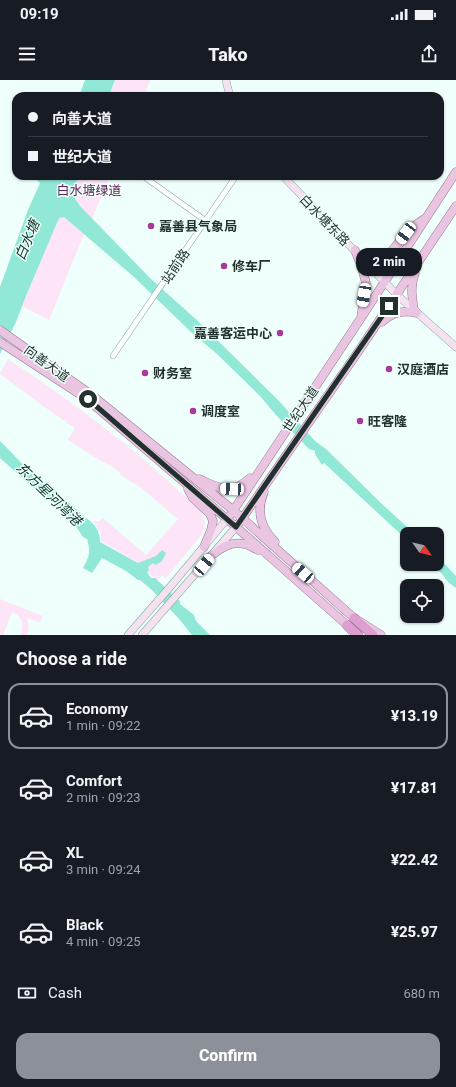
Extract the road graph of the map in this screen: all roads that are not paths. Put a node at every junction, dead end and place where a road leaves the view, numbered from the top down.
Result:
1 (226, 80) edge
2 (229, 92) edge
3 (456, 172) edge
4 (149, 180) edge
5 (233, 180) edge
6 (287, 180) edge
7 (456, 206) edge
8 (427, 217) junction
9 (206, 221) junction
10 (355, 250) junction
11 (362, 257) junction
12 (418, 264) junction
13 (385, 281) junction
14 (397, 295) junction
15 (416, 311) junction
16 (361, 318) junction
17 (0, 330) edge
18 (0, 342) edge
19 (456, 347) edge
20 (358, 352) junction
21 (113, 356) dead end
22 (260, 470) junction
23 (191, 476) junction
24 (271, 478) junction
25 (183, 482) junction
26 (233, 510) junction
27 (227, 519) junction
28 (242, 519) junction
29 (236, 527) junction
30 (204, 546) junction
31 (266, 554) junction
32 (212, 555) junction
33 (293, 564) junction
34 (354, 618) junction
35 (347, 625) junction
36 (128, 635) edge
37 (142, 635) edge
38 (354, 635) edge
39 (358, 635) edge
40 (373, 635) edge
41 (380, 635) edge

1 - 2 main road
3 - 8 main road, 世纪大道
4 - 9 street
5 - 9 street, 站前路
6 - 10 main road, 白水塘东路
7 - 12 main road, 世纪大道
8 - 11 main road
8 - 13 main road, 世纪大道
9 - 21 street, 站前路
10 - 11 main road, 白水塘东路
10 - 16 main road
11 - 13 main road, 白水塘东路
12 - 14 main road, 世纪大道
12 - 15 main road
13 - 14 main road, 白水塘东路
13 - 16 main road, 世纪大道
14 - 15 main road, 白水塘东路
14 - 20 main road, 世纪大道
15 - 19 main road, 白水塘东路
15 - 20 main road
16 - 22 main road, 世纪大道
17 - 23 main road, 向善大道
18 - 25 main road, 向善大道
20 - 24 main road, 世纪大道
22 - 23 main road
22 - 26 main road, 世纪大道
23 - 26 main road, 向善大道
24 - 28 main road, 世纪大道
24 - 33 main road
25 - 27 main road, 向善大道
25 - 30 main road
26 - 27 main road, 世纪大道
26 - 28 main road, 向善大道
27 - 29 main road, 向善大道
27 - 30 main road, 世纪大道
28 - 29 main road, 世纪大道
28 - 33 main road, 向善大道
29 - 31 main road, 向善大道
29 - 32 main road, 世纪大道
30 - 36 main road, 世纪大道
31 - 32 main road
31 - 35 main road, 向善大道
32 - 37 main road, 世纪大道
33 - 34 main road
34 - 40 highway
34 - 41 main road
35 - 38 main road, 向善大道
35 - 39 highway

